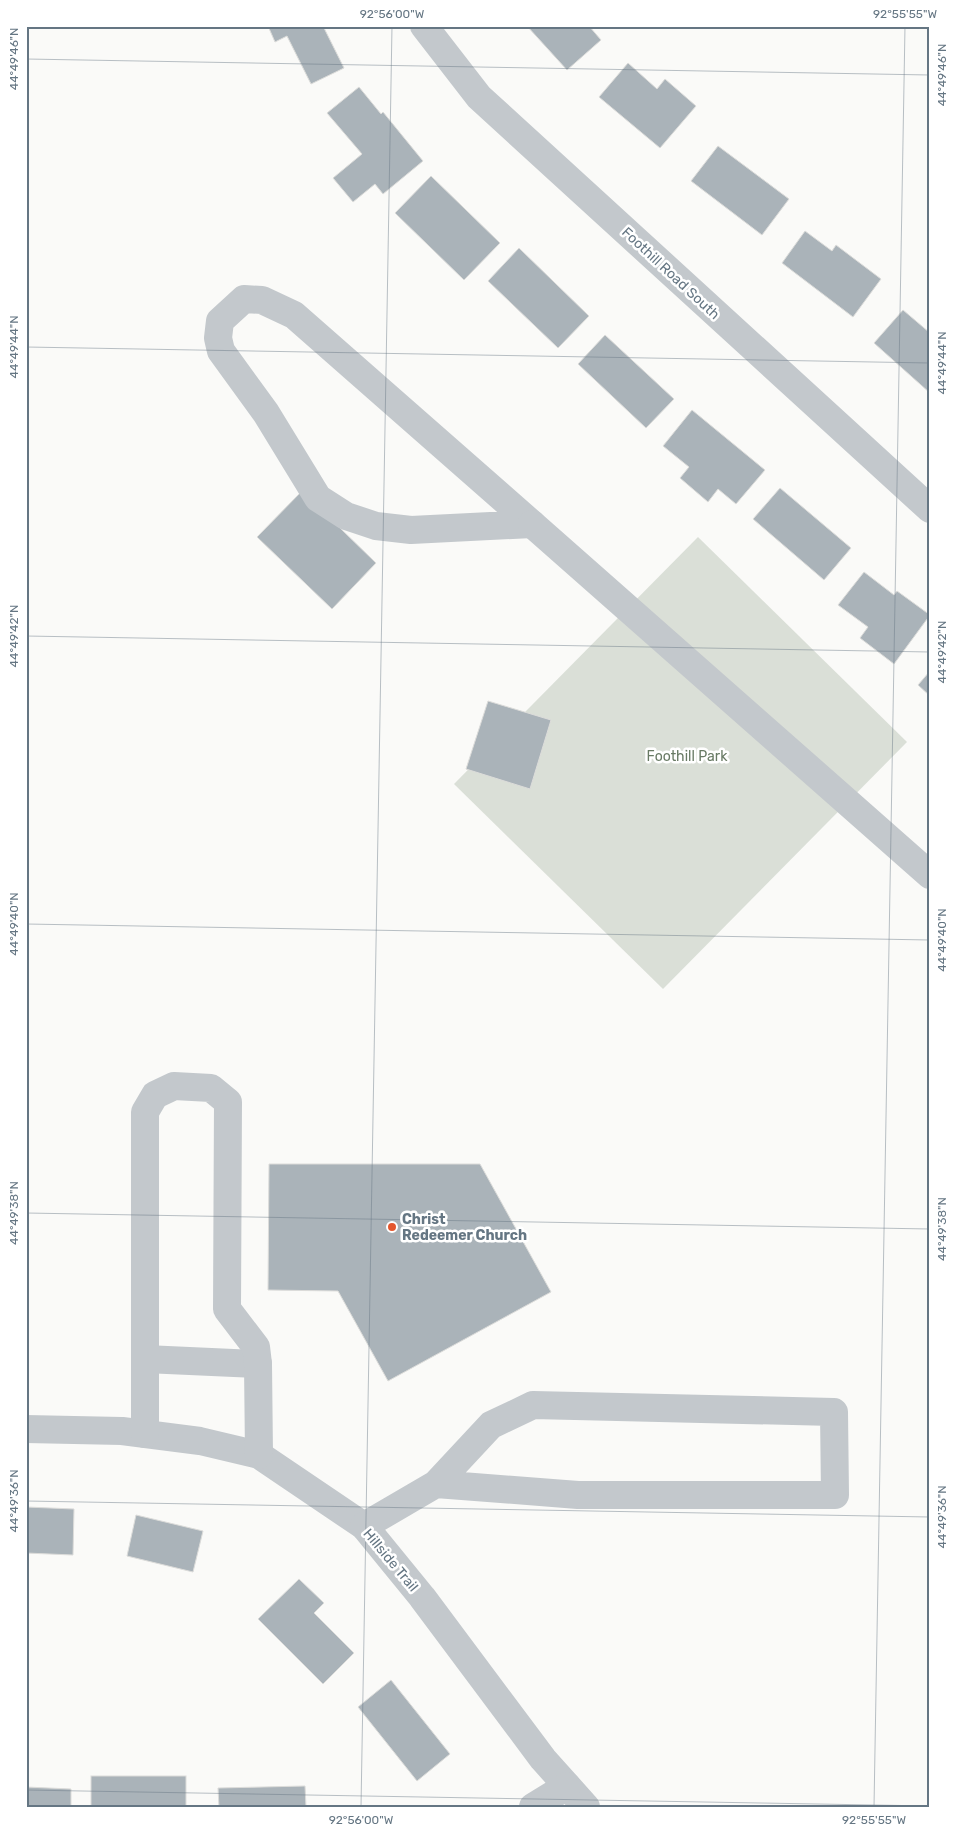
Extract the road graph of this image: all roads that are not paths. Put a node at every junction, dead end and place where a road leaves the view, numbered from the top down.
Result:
1 (424, 26) edge
2 (930, 509) edge
3 (532, 524) junction
4 (930, 875) edge
5 (145, 1359) junction
6 (258, 1364) junction
7 (26, 1429) edge
8 (145, 1434) junction
9 (259, 1455) junction
10 (436, 1484) junction
11 (364, 1526) junction
12 (567, 1786) junction
13 (533, 1807) edge
14 (586, 1807) edge

1 - 2 street, Foothill Road South
3 - 3 street
3 - 4 street
5 - 6 street
5 - 6 street
5 - 8 street
6 - 9 street
7 - 8 street, Hillside Trail
8 - 9 street, Hillside Trail
9 - 11 street, Hillside Trail
10 - 10 street
10 - 11 street
11 - 12 street, Hillside Trail
12 - 13 street
12 - 14 street, Hillside Trail

